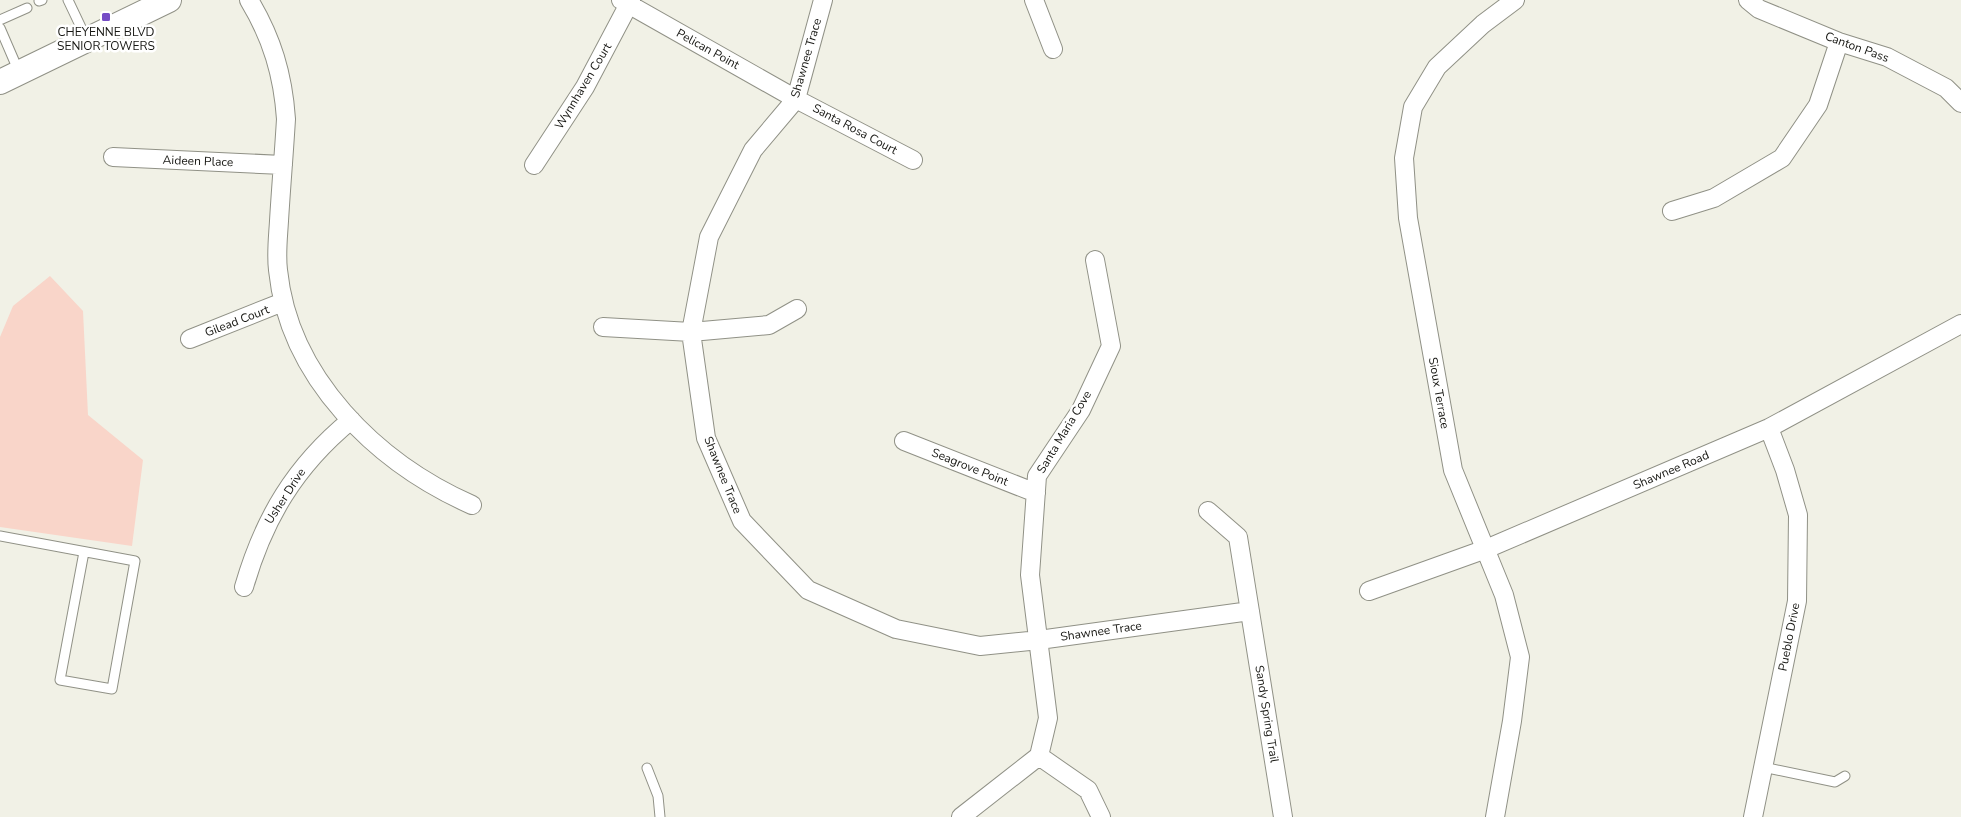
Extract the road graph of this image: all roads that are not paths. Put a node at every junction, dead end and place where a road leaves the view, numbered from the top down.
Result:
1 (68, 0) edge
2 (169, 0) edge
3 (249, 0) edge
4 (823, 0) edge
5 (1034, 0) edge
6 (1515, 0) edge
7 (1748, 0) edge
8 (627, 2) edge
9 (27, 8) dead end
10 (0, 20) edge
11 (0, 28) edge
12 (87, 40) junction
13 (1839, 42) junction
14 (1053, 49) dead end
15 (10, 78) edge
16 (796, 98) junction
17 (1961, 102) edge
18 (113, 157) dead end
19 (913, 160) dead end
20 (283, 164) junction
21 (534, 165) dead end
22 (1672, 212) dead end
23 (1095, 260) dead end
24 (284, 302) junction
25 (797, 309) dead end
26 (1961, 324) edge
27 (603, 327) dead end
28 (691, 332) junction
29 (190, 339) dead end
30 (351, 420) junction
31 (1769, 428) junction
32 (904, 441) dead end
33 (1036, 493) junction
34 (472, 505) dead end
35 (1208, 511) dead end
36 (0, 536) edge
37 (1486, 549) junction
38 (84, 552) junction
39 (244, 587) dead end
40 (1369, 591) dead end
41 (1250, 611) junction
42 (1039, 640) junction
43 (1039, 756) junction
44 (1763, 767) junction
45 (647, 768) dead end
46 (1845, 776) dead end
47 (660, 817) edge
48 (961, 817) edge
49 (1101, 817) edge
50 (1283, 817) edge
51 (1495, 817) edge
52 (1753, 817) edge

1 - 12 lane
2 - 12 street
3 - 20 street
4 - 16 street, Shawnee Trace
5 - 14 street
6 - 37 street, Sioux Terrace
7 - 13 street, Canton Pass
8 - 16 street, Pelican Point
8 - 21 street, Wynnhaven Court
9 - 10 lane
11 - 15 lane
12 - 15 street
13 - 17 street, Canton Pass
13 - 22 street
16 - 19 street, Santa Rosa Court
16 - 28 street, Shawnee Trace
18 - 20 street, Aideen Place
20 - 24 street
23 - 33 street, Santa Maria Cove
24 - 29 street, Gilead Court
24 - 30 street
25 - 28 street
26 - 31 street, Shawnee Road
27 - 28 street
28 - 42 street, Shawnee Trace
30 - 34 street
30 - 39 street, Usher Drive
31 - 37 street, Shawnee Road
31 - 44 street, Pueblo Drive
32 - 33 street, Seagrove Point
33 - 42 street, Santa Maria Cove
35 - 41 street, Sandy Spring Trail
36 - 38 lane
37 - 40 street, Shawnee Road
37 - 51 street, Sioux Terrace
38 - 38 lane
41 - 42 street, Shawnee Trace
41 - 50 street, Sandy Spring Trail
42 - 43 street, Santa Maria Cove
43 - 48 street
43 - 49 street
44 - 46 lane
44 - 52 street, Pueblo Drive
45 - 47 lane

